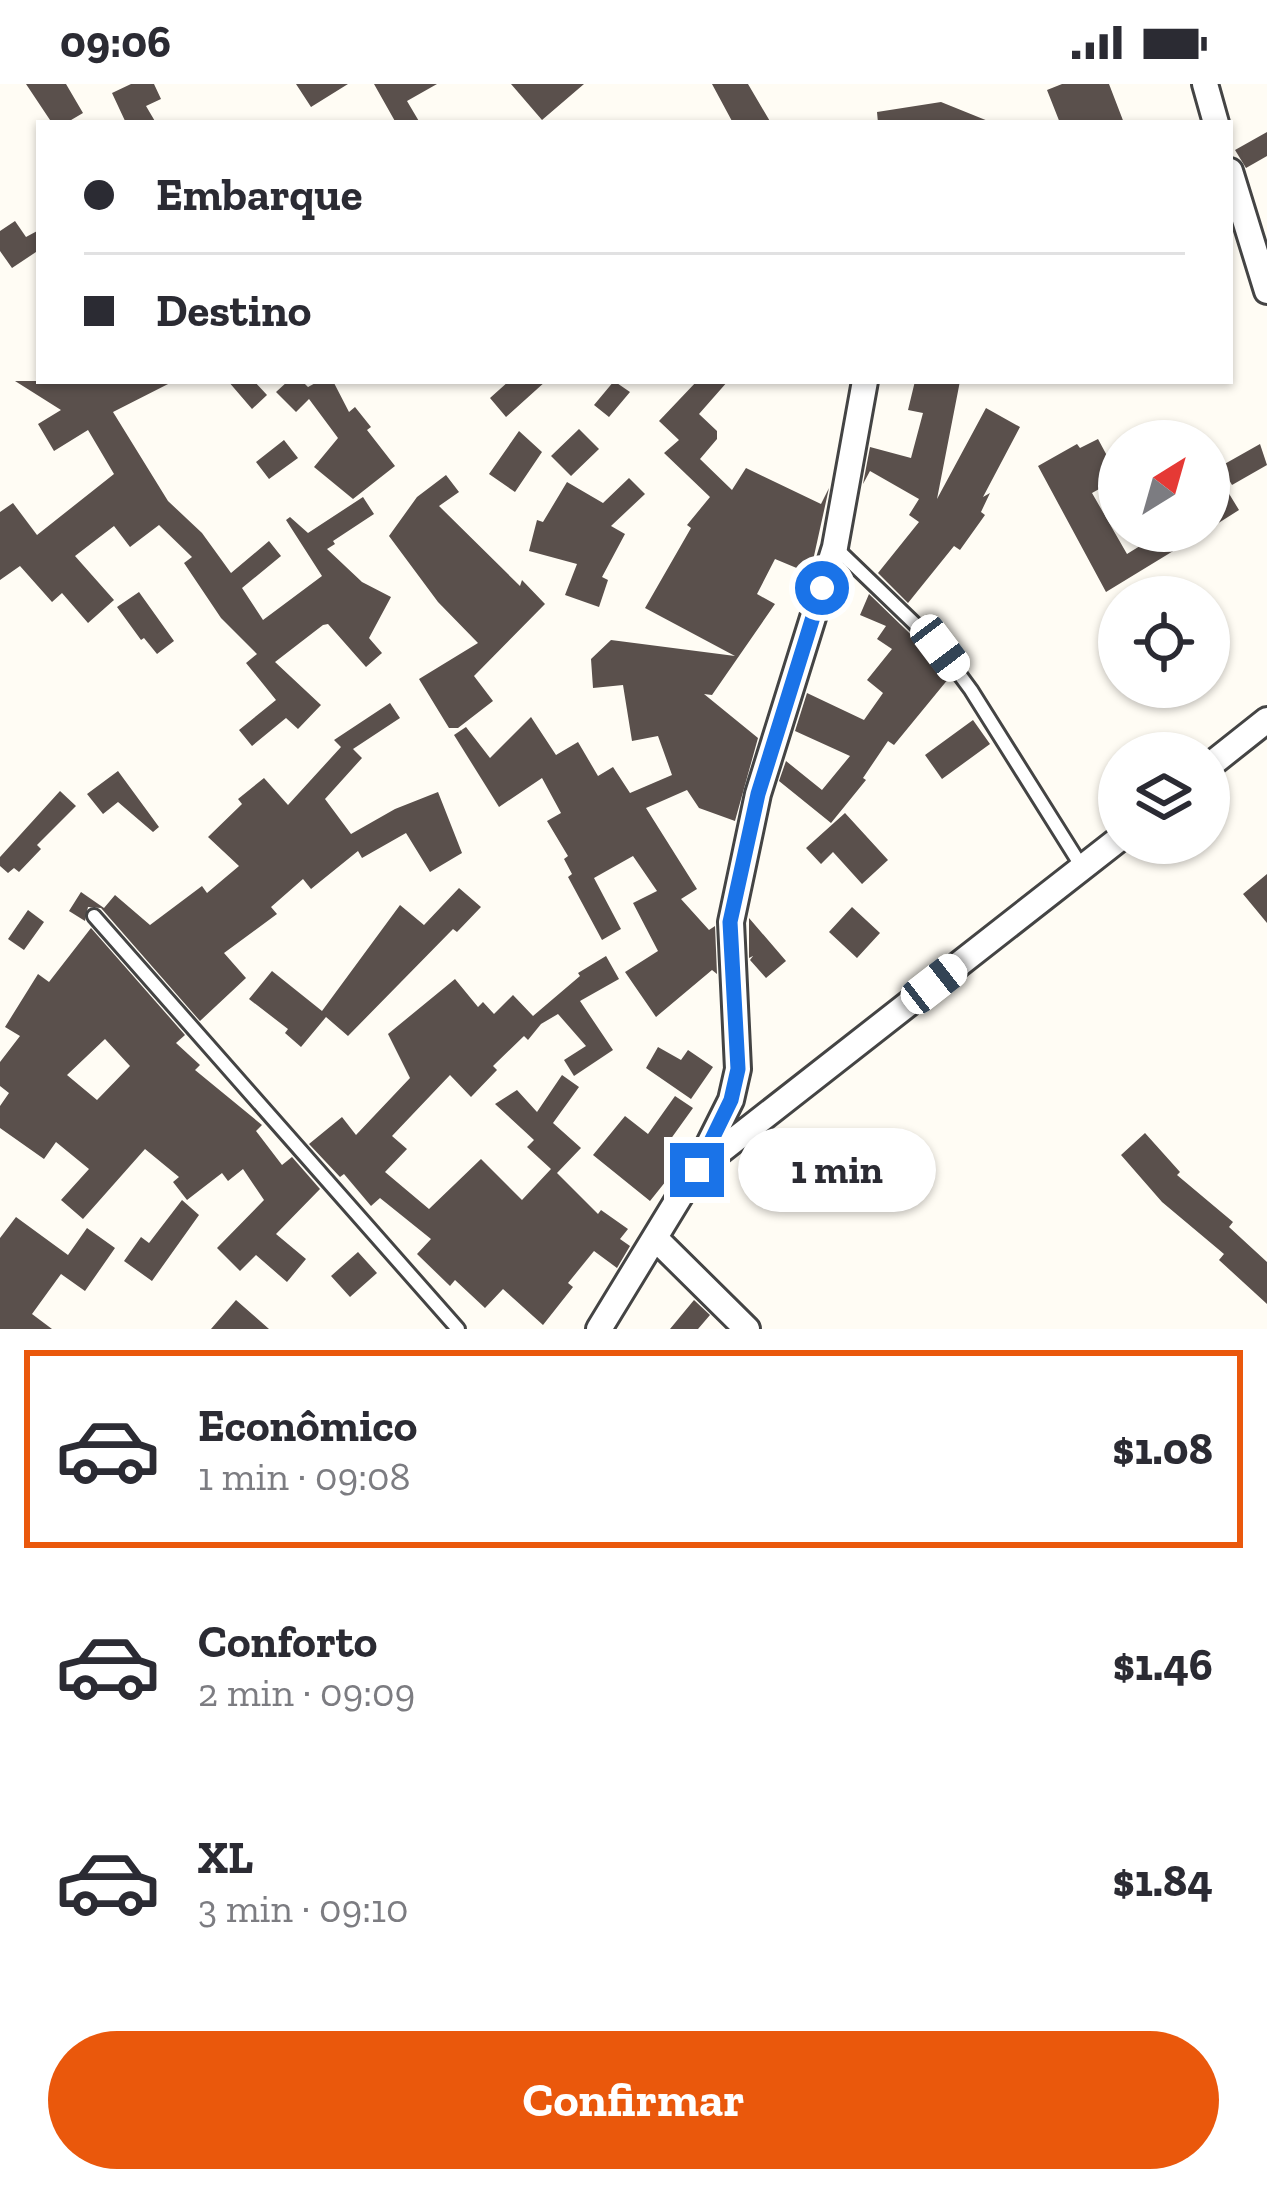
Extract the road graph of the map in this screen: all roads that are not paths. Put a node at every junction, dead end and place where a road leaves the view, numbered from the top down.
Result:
1 (1204, 84) edge
2 (1215, 120) edge
3 (1233, 181) edge
4 (1267, 291) edge
5 (864, 384) edge
6 (835, 547) junction
7 (1267, 719) edge
8 (1230, 749) edge
9 (1098, 856) edge
10 (1083, 868) junction
11 (94, 916) dead end
12 (697, 1170) junction
13 (655, 1238) junction
14 (458, 1329) edge
15 (599, 1329) edge
16 (747, 1329) edge

1 - 2 street
3 - 4 street
5 - 6 street
6 - 10 lane
6 - 12 street
7 - 8 street
9 - 10 street
10 - 12 street
11 - 14 lane
12 - 13 street
13 - 15 street
13 - 16 street

